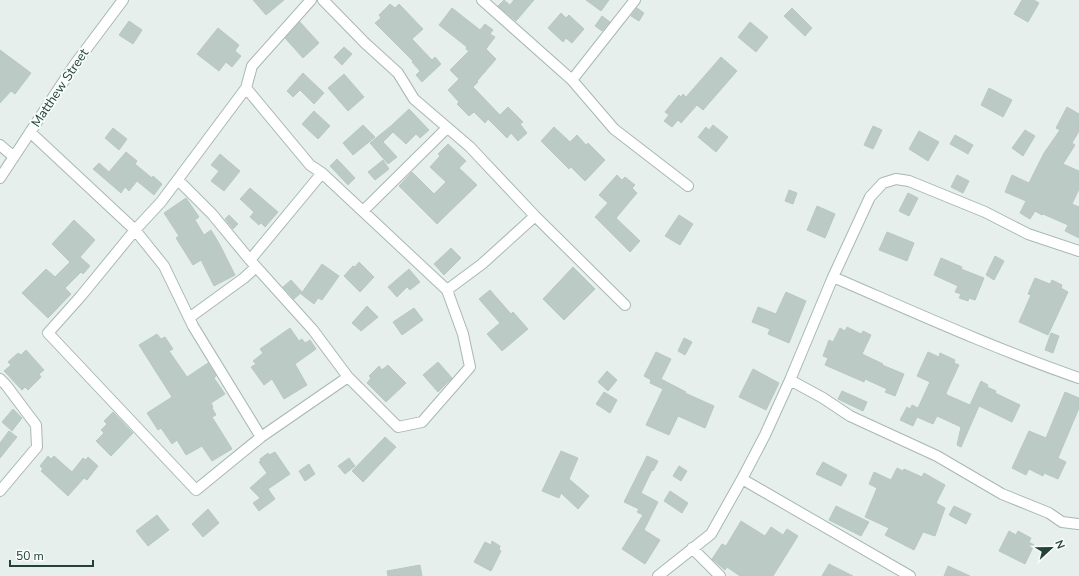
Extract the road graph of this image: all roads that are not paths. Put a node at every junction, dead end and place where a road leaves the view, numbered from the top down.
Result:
1 (122, 0) edge
2 (311, 0) edge
3 (323, 0) edge
4 (482, 0) edge
5 (635, 0) edge
6 (572, 80) junction
7 (246, 88) junction
8 (447, 128) junction
9 (30, 132) junction
10 (0, 145) edge
11 (14, 157) junction
12 (322, 173) junction
13 (0, 178) edge
14 (178, 180) junction
15 (688, 186) dead end
16 (363, 211) junction
17 (535, 216) junction
18 (135, 230) junction
19 (1079, 251) edge
20 (253, 263) junction
21 (833, 277) junction
22 (447, 290) junction
23 (625, 305) dead end
24 (189, 318) junction
25 (348, 377) junction
26 (1079, 378) edge
27 (0, 379) edge
28 (790, 380) junction
29 (261, 437) junction
30 (742, 479) junction
31 (0, 491) edge
32 (1078, 524) dead end
33 (692, 548) junction
34 (658, 576) edge
35 (720, 576) edge
36 (910, 576) edge

1 - 9 street, Matthew Street
2 - 7 street
3 - 8 street
4 - 6 street
5 - 6 street
6 - 15 street
7 - 12 street
7 - 14 street
8 - 16 street
8 - 17 street
9 - 11 street, Matthew Street
9 - 18 street
10 - 11 street
11 - 13 street, Matthew Street
12 - 16 street
12 - 20 street
14 - 18 street
14 - 20 street
16 - 22 street
17 - 22 street
17 - 23 street
18 - 24 street
18 - 29 street
19 - 21 street
20 - 24 street
20 - 25 street
21 - 26 street
21 - 28 street
22 - 25 street
24 - 29 street
25 - 29 street
27 - 31 street
28 - 30 street
28 - 32 street
30 - 33 street
30 - 36 street
33 - 34 street
33 - 35 street

